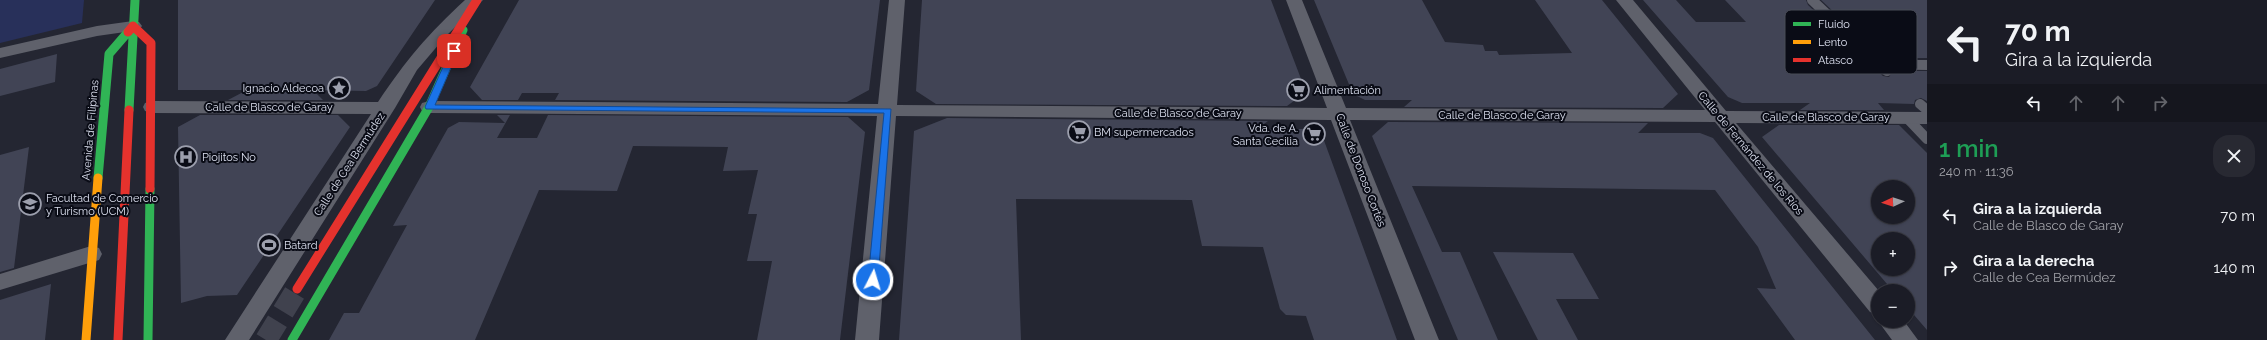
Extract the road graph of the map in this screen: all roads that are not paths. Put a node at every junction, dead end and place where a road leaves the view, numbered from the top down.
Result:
1 (135, 0) edge
2 (897, 0) edge
3 (1294, 0) edge
4 (1624, 0) edge
5 (1812, 0) edge
6 (475, 3) edge
7 (1822, 10) edge
8 (133, 26) junction
9 (0, 53) edge
10 (1927, 65) edge
11 (1917, 66) edge
12 (152, 107) junction
13 (430, 107) junction
14 (386, 108) junction
15 (888, 111) junction
16 (1925, 111) edge
17 (1339, 114) junction
18 (1721, 117) junction
19 (1907, 118) junction
20 (1927, 139) edge
21 (91, 254) junction
22 (0, 282) edge
23 (297, 289) tunnel mouth
24 (1871, 298) edge
25 (1896, 328) edge
26 (86, 340) edge
27 (118, 340) edge
28 (148, 340) edge
29 (237, 340) edge
30 (292, 340) edge
31 (867, 340) edge
32 (1427, 340) edge
33 (1906, 340) edge

1 - 8 street
2 - 15 street
3 - 17 street, Calle de Donoso Cortés
4 - 18 street, Calle de Fernández de los Ríos
5 - 7 lane
6 - 13 street
6 - 14 street, Calle de Cea Bermúdez
6 - 23 street, Calle de Cea Bermúdez
8 - 9 street
8 - 12 street
8 - 21 street, Avenida de Filipinas
8 - 27 street
10 - 11 street
12 - 14 street, Calle de Blasco de Garay
12 - 28 street
13 - 15 street, Calle de Blasco de Garay
13 - 30 street
14 - 29 street, Calle de Cea Bermúdez
15 - 17 street, Calle de Blasco de Garay
15 - 31 street
16 - 19 street, Calle de Blasco de Garay
17 - 18 street, Calle de Blasco de Garay
17 - 32 street, Calle de Donoso Cortés
18 - 19 street, Calle de Blasco de Garay
18 - 24 street, Calle de Fernández de los Ríos
19 - 20 lane
21 - 22 street
21 - 26 street, Avenida de Filipinas
25 - 33 street

